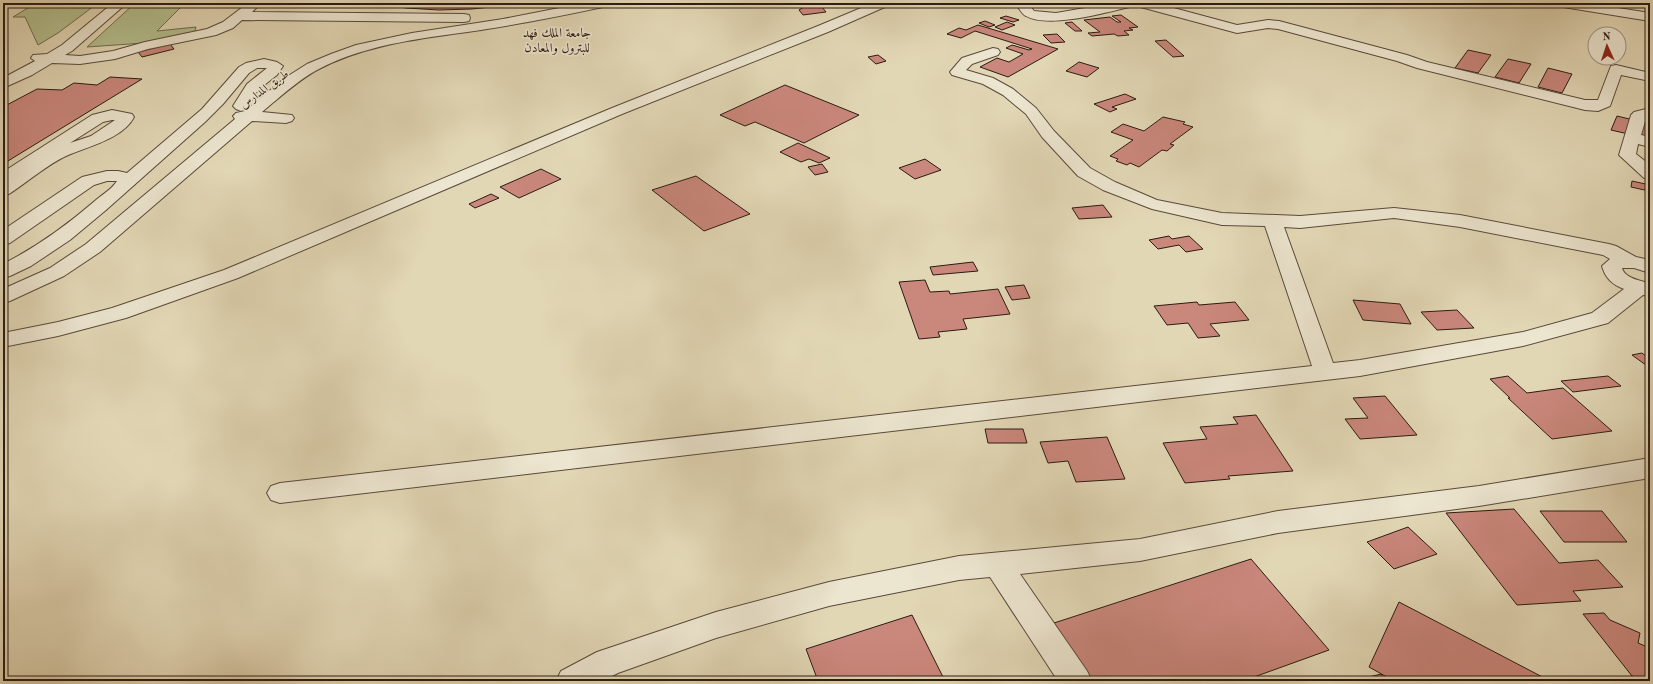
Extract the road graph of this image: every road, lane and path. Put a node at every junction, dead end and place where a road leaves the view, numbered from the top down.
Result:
1 (112, 3) edge
2 (121, 3) edge
3 (256, 3) edge
4 (577, 3) edge
5 (603, 3) edge
6 (883, 3) edge
7 (1028, 3) edge
8 (1129, 3) edge
9 (1141, 3) edge
10 (1563, 3) edge
11 (1586, 3) edge
12 (1624, 3) edge
13 (1650, 7) edge
14 (1650, 14) edge
15 (241, 16) junction
16 (1650, 17) edge
17 (494, 19) junction
18 (145, 46) junction
19 (993, 52) dead end
20 (51, 53) junction
21 (1650, 76) edge
22 (3, 78) edge
23 (3, 84) edge
24 (239, 112) junction
25 (1650, 113) edge
26 (286, 118) dead end
27 (1632, 138) junction
28 (1650, 142) edge
29 (1650, 174) edge
30 (3, 180) edge
31 (123, 185) junction
32 (3, 190) edge
33 (1273, 221) junction
34 (3, 239) edge
35 (3, 272) edge
36 (1648, 274) edge
37 (3, 284) edge
38 (3, 297) edge
39 (3, 340) edge
40 (1325, 372) junction
41 (1650, 468) edge
42 (280, 493) dead end
43 (998, 565) junction
44 (572, 681) edge
45 (1076, 681) edge

1 - 20 street
2 - 20 street
3 - 15 street
4 - 17 street, طريق المدارس
5 - 24 street
6 - 39 street
7 - 8 street
9 - 21 street
10 - 16 street
11 - 14 street
12 - 13 street
15 - 17 street
15 - 18 street
17 - 24 street, طريق المدارس
18 - 20 street
18 - 20 street
19 - 33 street
20 - 22 street
20 - 23 street
24 - 26 street
24 - 31 street
24 - 37 street, طريق المدارس
24 - 38 street
25 - 27 street
27 - 28 street
27 - 29 street
30 - 32 street
31 - 34 street
31 - 35 street
33 - 36 street
33 - 40 street
36 - 40 street
40 - 42 street
41 - 43 street
43 - 44 street
43 - 45 street

